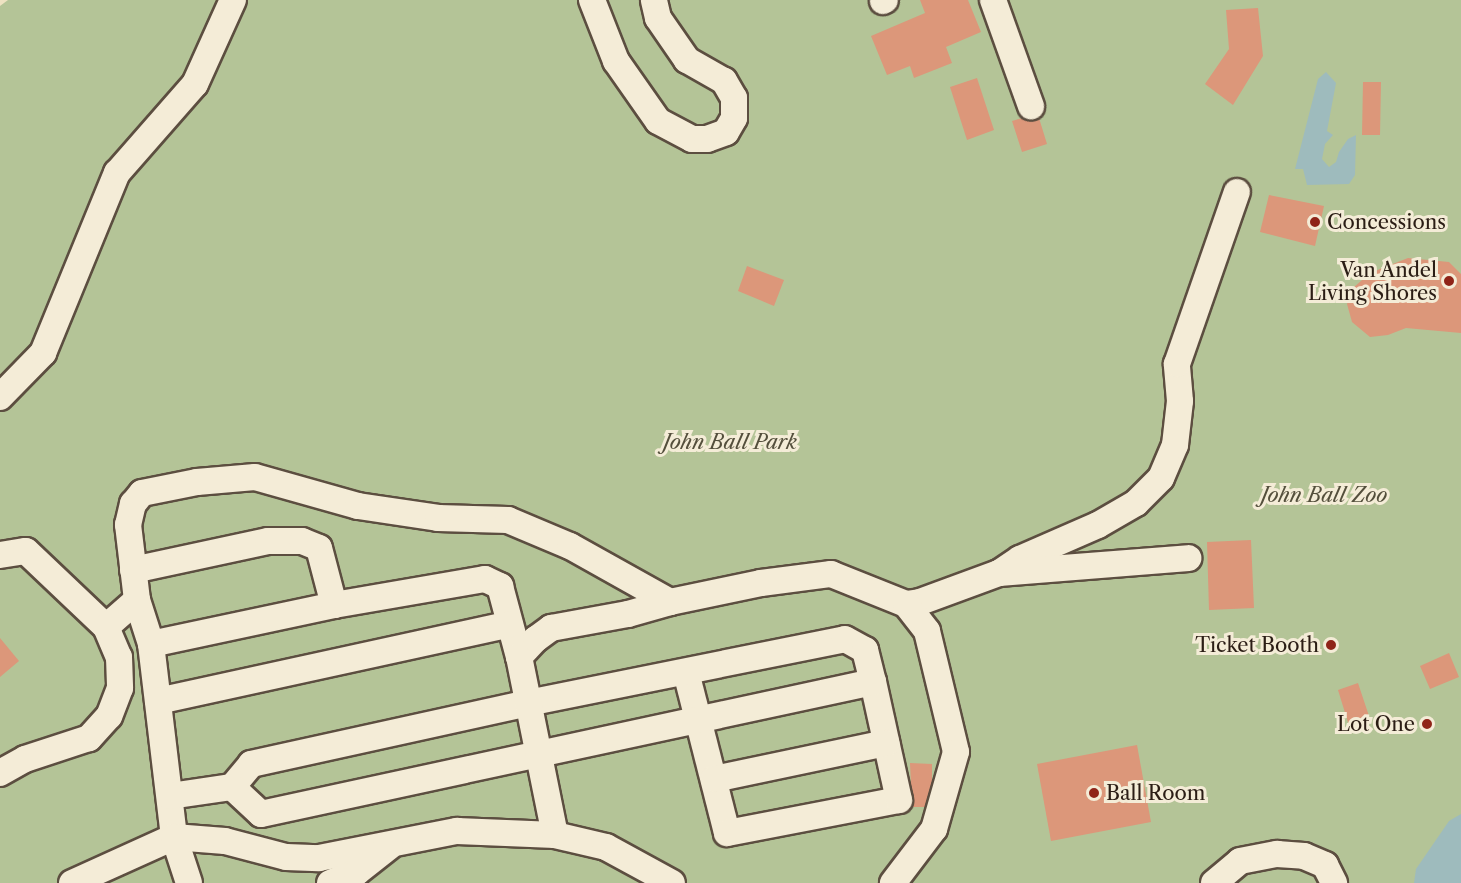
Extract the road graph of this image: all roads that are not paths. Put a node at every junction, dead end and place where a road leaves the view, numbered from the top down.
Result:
1 (232, 0) edge
2 (592, 0) edge
3 (654, 0) edge
4 (993, 0) edge
5 (1031, 106) dead end
6 (1237, 192) dead end
7 (0, 397) edge
8 (0, 555) edge
9 (1188, 558) dead end
10 (133, 570) junction
11 (999, 573) junction
12 (137, 600) junction
13 (670, 602) junction
14 (906, 604) junction
15 (334, 605) junction
16 (510, 624) junction
17 (106, 627) junction
18 (151, 644) junction
19 (519, 657) junction
20 (686, 672) junction
21 (873, 682) junction
22 (158, 701) junction
23 (528, 703) junction
24 (698, 719) junction
25 (886, 743) junction
26 (537, 752) junction
27 (0, 773) edge
28 (714, 779) junction
29 (232, 787) junction
30 (170, 796) junction
31 (555, 836) junction
32 (174, 837) junction
33 (391, 845) junction
34 (72, 883) edge
35 (189, 883) edge
36 (330, 883) edge
37 (672, 883) edge
38 (893, 883) edge
39 (1214, 883) edge
40 (1334, 883) edge

1 - 7 street
2 - 3 street
4 - 5 street
6 - 11 street
8 - 17 street
9 - 11 street
10 - 12 street
10 - 13 street
10 - 15 street
11 - 14 street
12 - 17 street
12 - 18 street
13 - 14 street
13 - 19 street
14 - 38 street
15 - 16 street
15 - 18 street
16 - 19 street
16 - 22 street
17 - 27 street
18 - 22 street
19 - 23 street
20 - 21 street
20 - 23 street
20 - 24 street
21 - 24 street
21 - 25 street
22 - 30 street
23 - 26 street
23 - 29 street
24 - 26 street
24 - 28 street
25 - 28 street
25 - 28 street
26 - 29 street
26 - 31 street
29 - 30 street
30 - 32 street
31 - 33 street
31 - 37 street
32 - 33 street
32 - 34 street
32 - 35 street
33 - 36 street
39 - 40 street

